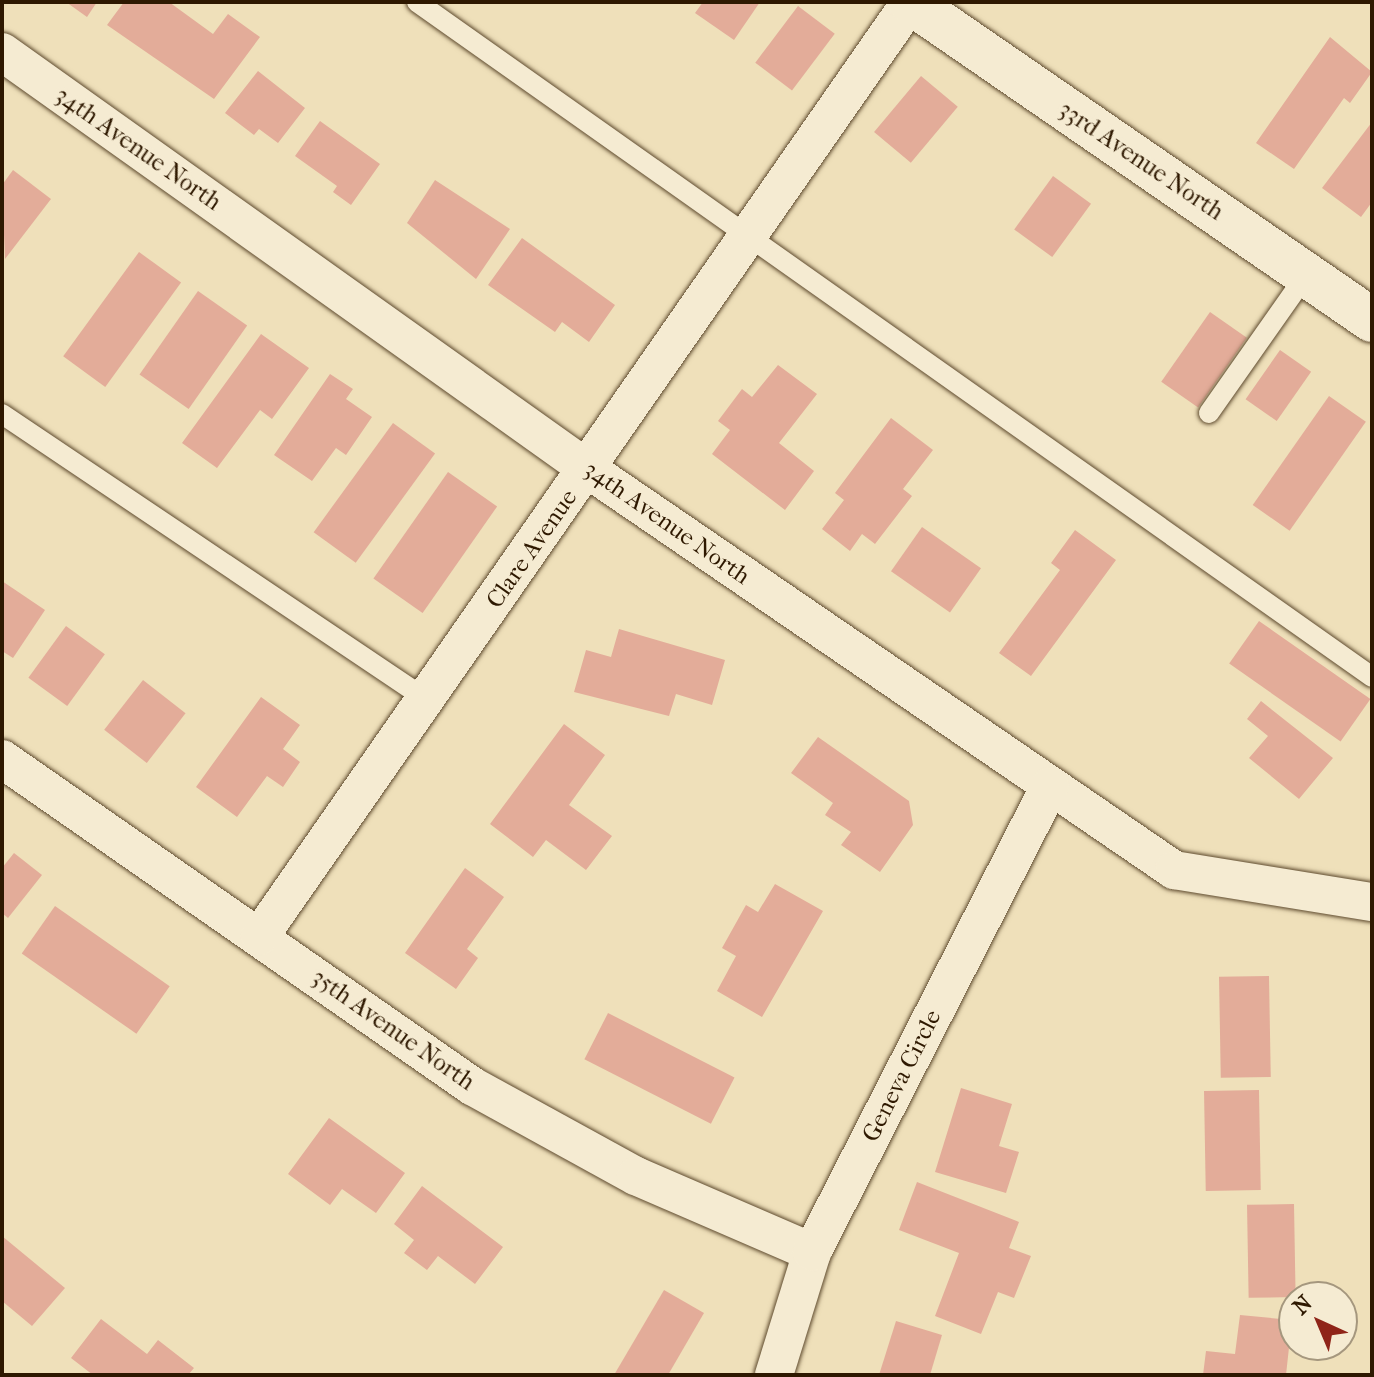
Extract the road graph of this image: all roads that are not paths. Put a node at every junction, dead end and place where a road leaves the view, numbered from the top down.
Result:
1 (417, 2) edge
2 (910, 2) edge
3 (2, 52) edge
4 (747, 234) junction
5 (1306, 275) junction
6 (1372, 320) edge
7 (1209, 413) dead end
8 (2, 414) edge
9 (589, 470) junction
10 (1372, 677) edge
11 (426, 699) junction
12 (2, 759) edge
13 (1050, 786) junction
14 (1372, 902) edge
15 (260, 936) junction
16 (812, 1252) junction
17 (774, 1375) edge

1 - 4 lane
2 - 4 street, Clare Avenue
2 - 5 street, 33rd Avenue North
3 - 9 street, 34th Avenue North
4 - 9 street, Clare Avenue
4 - 10 lane
5 - 6 street, 33rd Avenue North
5 - 7 lane
8 - 11 lane
9 - 11 street, Clare Avenue
9 - 13 street, 34th Avenue North
11 - 15 street, Clare Avenue
12 - 15 street, 35th Avenue North
13 - 14 street, 34th Avenue North
13 - 16 street, Geneva Circle
15 - 16 street, 35th Avenue North
16 - 17 street, Geneva Circle

